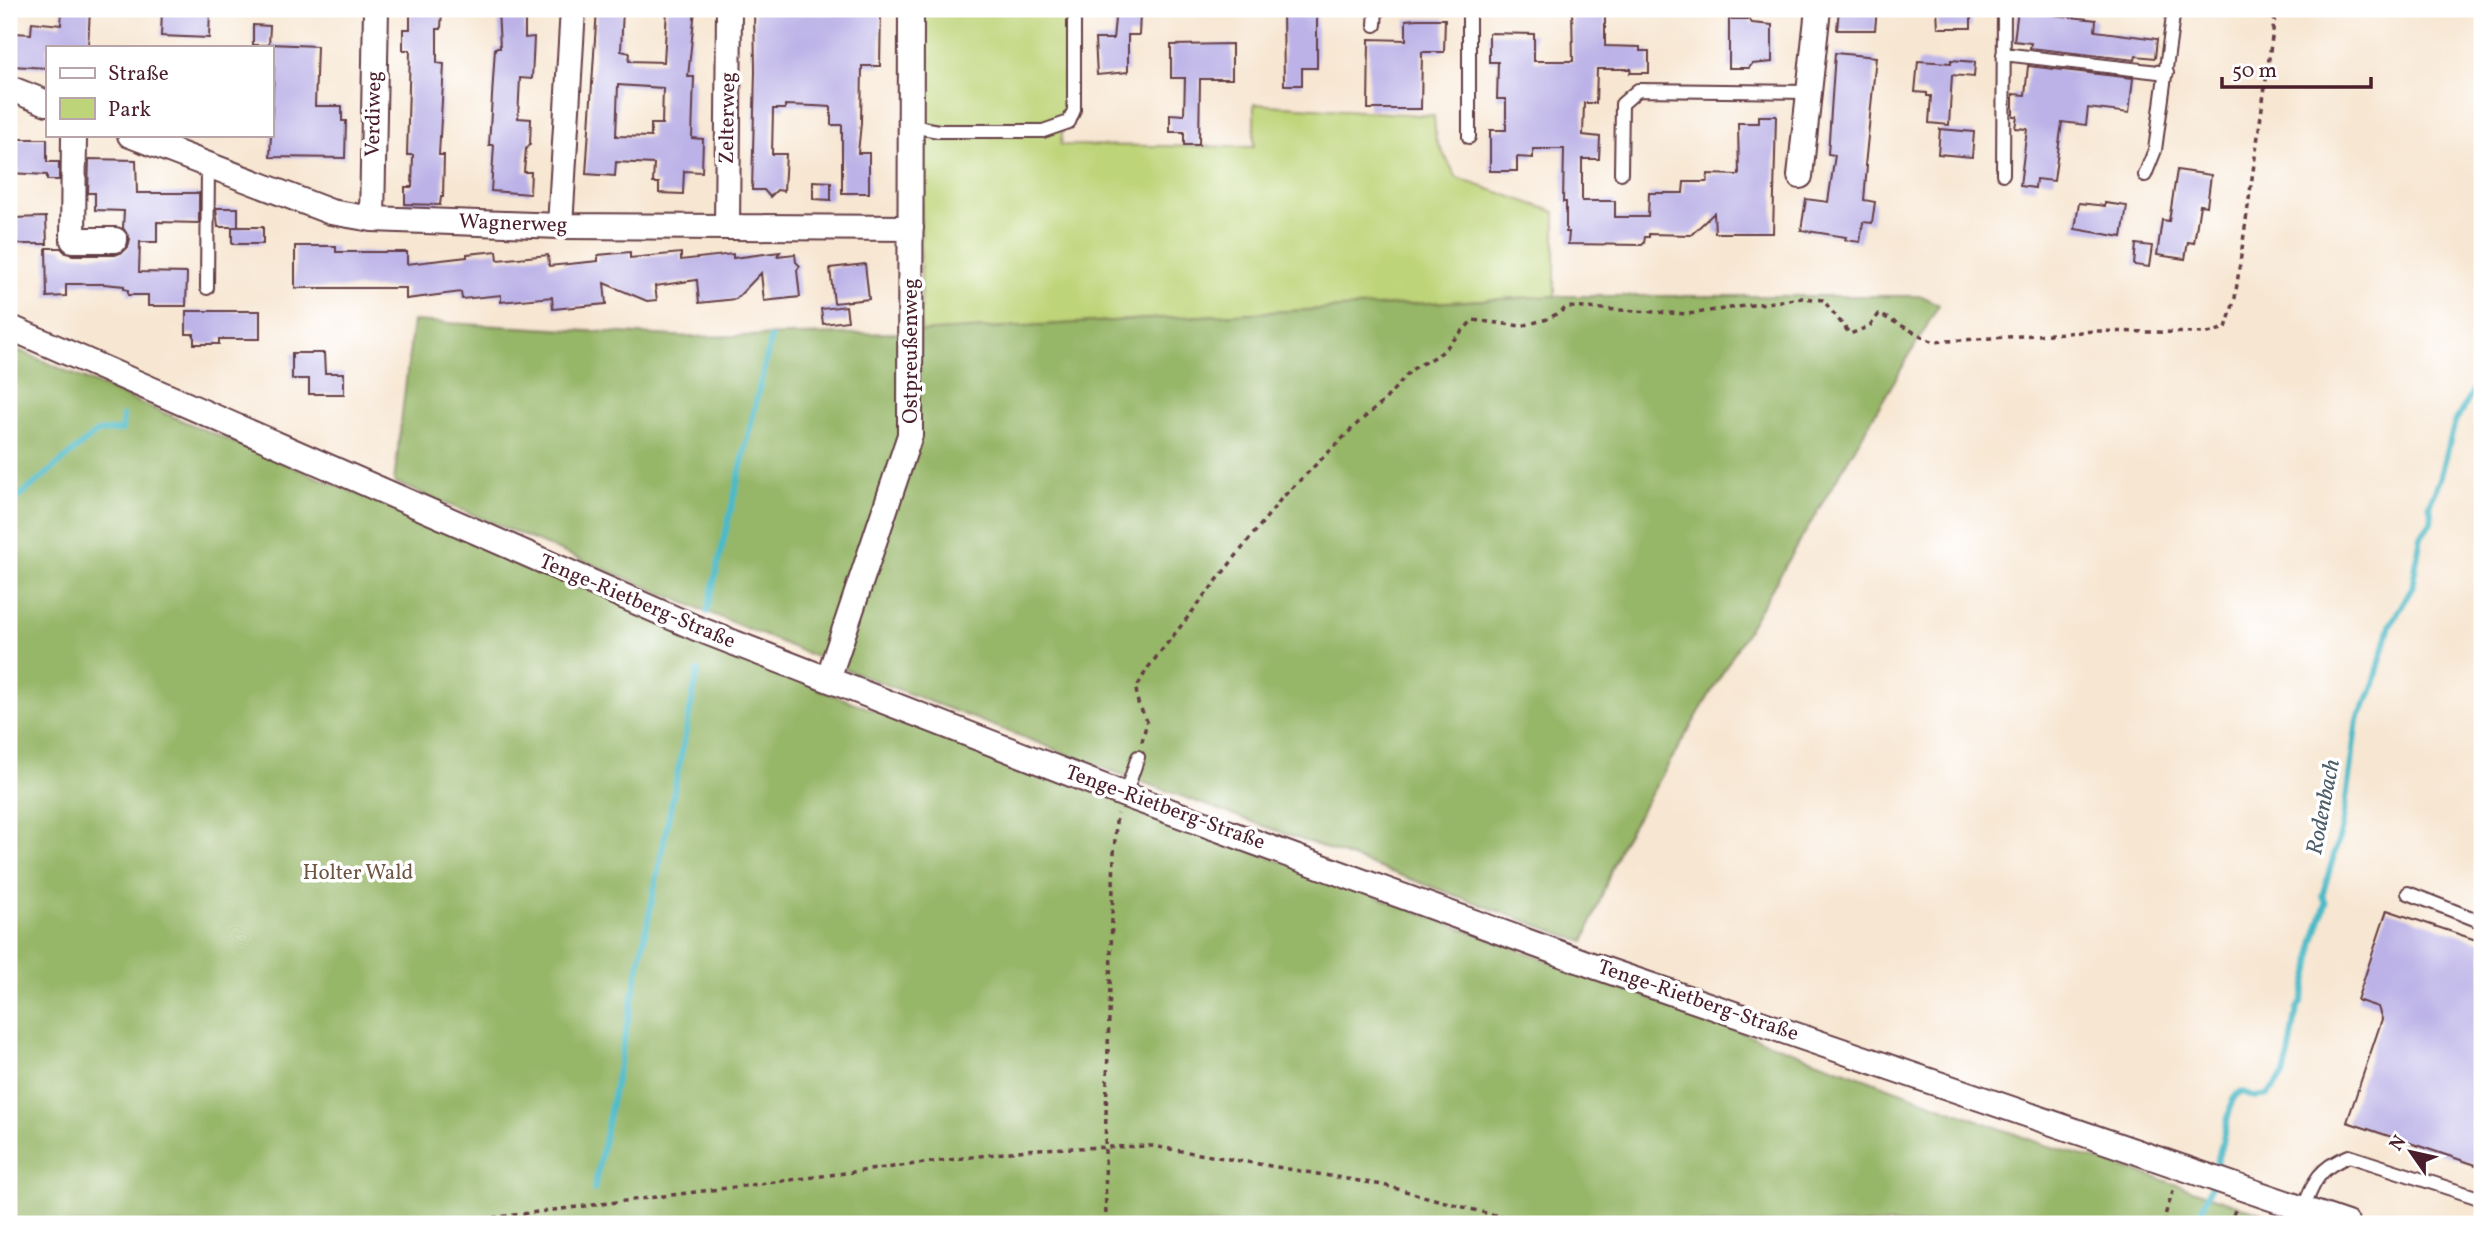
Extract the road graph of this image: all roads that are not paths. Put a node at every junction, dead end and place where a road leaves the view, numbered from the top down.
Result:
1 (376, 9) edge
2 (573, 9) edge
3 (729, 9) edge
4 (911, 9) edge
5 (1376, 9) edge
6 (1469, 9) edge
7 (1818, 9) edge
8 (2004, 9) edge
9 (2174, 9) edge
10 (1074, 22) dead end
11 (1375, 25) dead end
12 (2003, 54) junction
13 (2167, 73) junction
14 (9, 88) edge
15 (1808, 92) junction
16 (46, 103) edge
17 (911, 126) junction
18 (74, 136) edge
19 (133, 136) edge
20 (1469, 137) dead end
21 (208, 165) junction
22 (1622, 173) dead end
23 (2003, 174) dead end
24 (2145, 175) dead end
25 (1800, 176) dead end
26 (372, 219) junction
27 (561, 226) junction
28 (727, 227) junction
29 (911, 228) junction
30 (115, 240) dead end
31 (208, 288) dead end
32 (9, 327) edge
33 (828, 679) junction
34 (1138, 757) road end
35 (1125, 795) junction
36 (2407, 893) dead end
37 (2482, 922) edge
38 (2482, 1199) edge
39 (2303, 1210) junction
40 (2347, 1224) edge

1 - 26 street, Verdiweg
2 - 27 street
3 - 28 street, Zelterweg
4 - 17 street, Ostpreußenweg
5 - 11 lane
6 - 20 lane
7 - 15 street
8 - 12 lane
9 - 13 lane
10 - 17 lane
12 - 13 lane
12 - 23 lane
13 - 24 lane
14 - 16 street
15 - 22 lane
15 - 25 street
17 - 29 street, Ostpreußenweg
18 - 30 street
19 - 21 street, Wagnerweg
21 - 26 street, Wagnerweg
21 - 31 lane
26 - 27 street, Wagnerweg
27 - 28 street, Wagnerweg
28 - 29 street, Wagnerweg
29 - 33 street, Ostpreußenweg
32 - 33 street, Tenge-Rietberg-Straße
33 - 35 street, Tenge-Rietberg-Straße
34 - 35 lane
35 - 39 street, Tenge-Rietberg-Straße
36 - 37 lane
38 - 39 lane
39 - 40 street, Tenge-Rietberg-Straße

